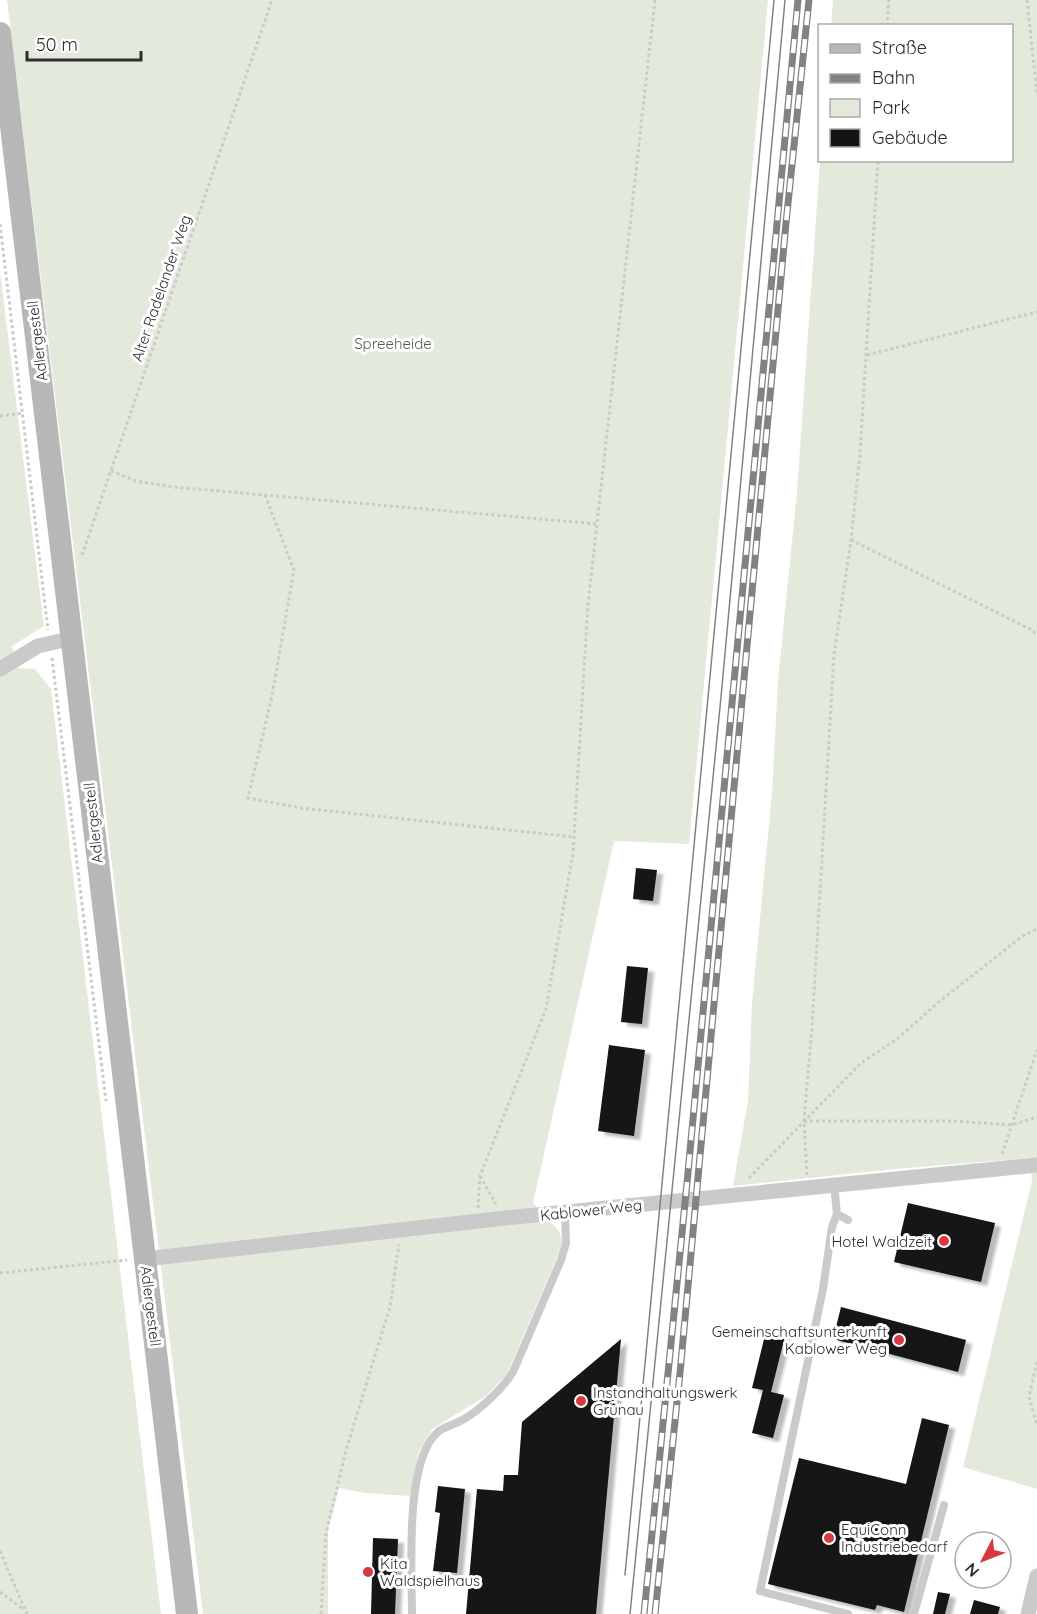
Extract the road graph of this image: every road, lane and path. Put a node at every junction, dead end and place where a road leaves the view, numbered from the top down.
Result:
1 (272, 0) edge
2 (655, 0) edge
3 (889, 0) edge
4 (1027, 0) edge
5 (887, 24) edge
6 (0, 33) edge
7 (1037, 94) edge
8 (878, 162) edge
9 (0, 224) edge
10 (1037, 312) edge
11 (867, 354) junction
12 (23, 413) junction
13 (0, 416) edge
14 (110, 471) junction
15 (265, 495) junction
16 (597, 524) junction
17 (851, 540) junction
18 (67, 583) junction
19 (1037, 635) edge
20 (73, 639) junction
21 (50, 642) junction
22 (0, 669) edge
23 (574, 837) junction
24 (1037, 929) edge
25 (1037, 1050) edge
26 (106, 1106) dead end
27 (1037, 1117) edge
28 (804, 1121) junction
29 (1012, 1125) junction
30 (1037, 1165) edge
31 (1000, 1168) junction
32 (480, 1176) junction
33 (834, 1185) junction
34 (808, 1187) junction
35 (743, 1194) junction
36 (566, 1213) junction
37 (837, 1214) junction
38 (505, 1218) junction
39 (848, 1220) dead end
40 (478, 1221) junction
41 (402, 1230) junction
42 (145, 1259) junction
43 (109, 1262) dead end
44 (0, 1273) edge
45 (1037, 1362) edge
46 (1037, 1425) edge
47 (944, 1505) dead end
48 (0, 1551) edge
49 (1037, 1576) edge
50 (0, 1592) edge
51 (24, 1610) junction
52 (27, 1614) edge
53 (187, 1614) edge
54 (321, 1614) edge
55 (412, 1614) edge
56 (848, 1614) edge
57 (914, 1614) edge
58 (1028, 1614) edge

1 - 14 path, Alter Radelander Weg
2 - 16 path
3 - 5 path
4 - 7 path
6 - 18 main road, Adlergestell
8 - 11 path
9 - 12 path
10 - 11 path
11 - 17 path
12 - 13 path
12 - 21 path
14 - 15 path
14 - 18 path, Alter Radelander Weg
15 - 16 path
15 - 23 path
16 - 23 path
17 - 19 path
17 - 28 path
18 - 20 main road, Adlergestell
20 - 21 street
20 - 42 main road, Adlergestell
21 - 22 street
21 - 26 path
23 - 32 path
24 - 28 path
25 - 29 path
27 - 29 path
28 - 29 path
28 - 34 path
28 - 35 path
29 - 31 path
30 - 31 street, Kablower Weg
31 - 33 street, Kablower Weg
32 - 38 path
32 - 40 path
33 - 34 street, Kablower Weg
33 - 37 lane
34 - 35 street, Kablower Weg
35 - 36 street, Kablower Weg
36 - 38 street, Kablower Weg
36 - 55 lane
37 - 39 lane
37 - 56 lane
38 - 40 street, Kablower Weg
40 - 41 street, Kablower Weg
41 - 42 street, Kablower Weg
41 - 54 path
42 - 53 main road, Adlergestell
43 - 44 path
45 - 46 path
47 - 57 lane
48 - 51 path
49 - 58 street
50 - 51 path
51 - 52 path

